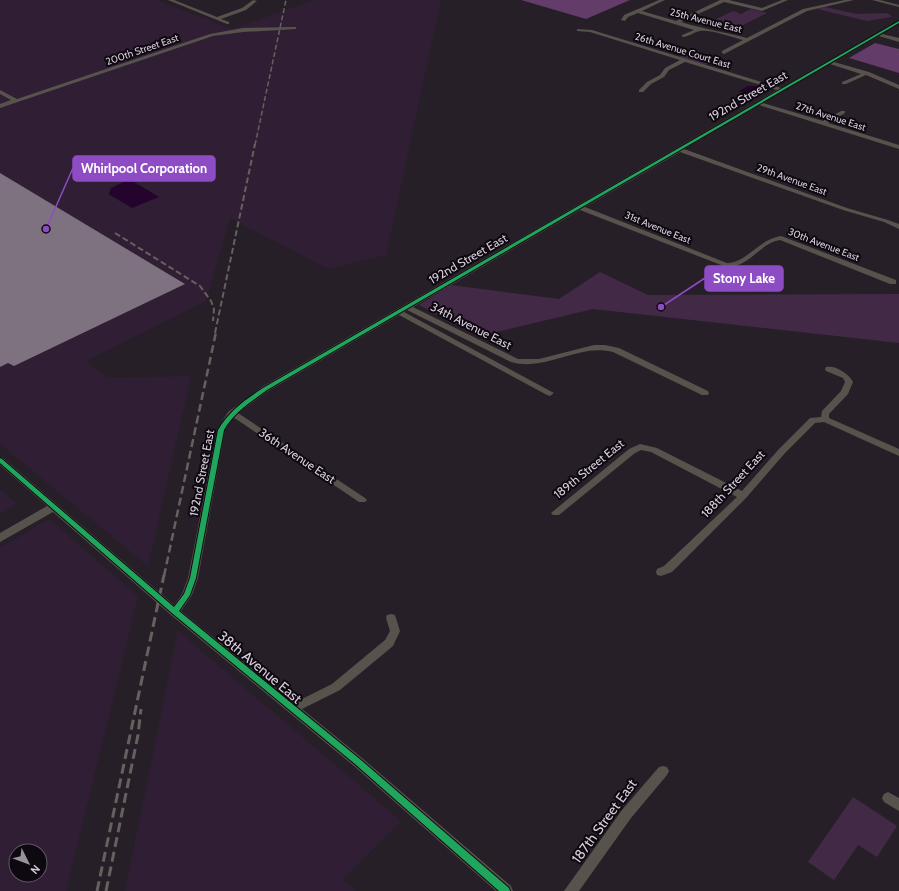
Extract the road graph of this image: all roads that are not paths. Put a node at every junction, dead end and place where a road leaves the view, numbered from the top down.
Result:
1 (170, 0) edge
2 (190, 0) edge
3 (663, 0) edge
4 (724, 0) edge
5 (786, 0) edge
6 (852, 0) edge
7 (874, 0) edge
8 (255, 1) dead end
9 (179, 3) junction
10 (899, 6) edge
11 (638, 11) junction
12 (217, 19) junction
13 (623, 20) dead end
14 (899, 22) edge
15 (227, 23) dead end
16 (676, 23) junction
17 (294, 28) dead end
18 (700, 29) junction
19 (579, 30) dead end
20 (878, 34) junction
21 (684, 36) dead end
22 (748, 40) junction
23 (899, 40) edge
24 (724, 52) dead end
25 (685, 60) junction
26 (829, 62) junction
27 (867, 73) junction
28 (844, 83) dead end
29 (899, 87) edge
30 (781, 90) junction
31 (641, 91) dead end
32 (0, 92) edge
33 (17, 101) junction
34 (758, 103) junction
35 (0, 106) edge
36 (843, 112) dead end
37 (824, 123) junction
38 (899, 147) edge
39 (678, 149) junction
40 (579, 207) junction
41 (899, 227) edge
42 (730, 266) joint
43 (893, 282) dead end
44 (407, 307) junction
45 (399, 312) junction
46 (829, 369) dead end
47 (550, 393) dead end
48 (706, 393) dead end
49 (231, 414) junction
50 (825, 419) junction
51 (899, 453) edge
52 (0, 460) edge
53 (743, 496) junction
54 (362, 500) dead end
55 (54, 507) junction
56 (556, 512) dead end
57 (0, 538) edge
58 (661, 572) dead end
59 (175, 612) junction
60 (390, 618) dead end
61 (292, 709) junction
62 (663, 770) dead end
63 (506, 891) edge
64 (571, 891) edge

1 - 9 street
2 - 9 street
3 - 11 street
4 - 5 street
4 - 16 street
6 - 22 street
7 - 10 street
8 - 12 street
9 - 12 street
11 - 13 street
11 - 16 street, 25th Avenue East
12 - 15 street
14 - 20 street, 192nd Street East
16 - 18 street, 25th Avenue East
17 - 33 street, 200th Street East
18 - 21 street
18 - 22 street, 25th Avenue East
19 - 25 street, 26th Avenue Court East
20 - 23 street
20 - 26 street, 192nd Street East
22 - 24 street
25 - 30 street, 26th Avenue Court East
25 - 31 street
26 - 27 street
26 - 30 street, 192nd Street East
27 - 28 street
27 - 29 street
30 - 34 street, 192nd Street East
32 - 33 street
33 - 35 street, 200th Street East
34 - 37 street, 27th Avenue East
34 - 39 street, 192nd Street East
36 - 37 street
37 - 38 street, 27th Avenue East
39 - 40 street, 192nd Street East
39 - 41 street, 29th Avenue East
40 - 42 street, 31st Avenue East
40 - 44 street, 192nd Street East
42 - 43 street, 30th Avenue East
44 - 45 street, 192nd Street East
44 - 48 street, 34th Avenue East
45 - 47 street
45 - 49 street, 192nd Street East
46 - 50 street
49 - 54 street, 36th Avenue East
49 - 59 street, 192nd Street East
50 - 51 street
50 - 53 street, 188th Street East
52 - 55 street, 38th Avenue East
53 - 56 street, 189th Street East
53 - 58 street, 188th Street East
55 - 57 street
55 - 59 street, 38th Avenue East
59 - 61 street, 38th Avenue East
60 - 61 street
61 - 63 street, 38th Avenue East
62 - 64 street, 187th Street East

